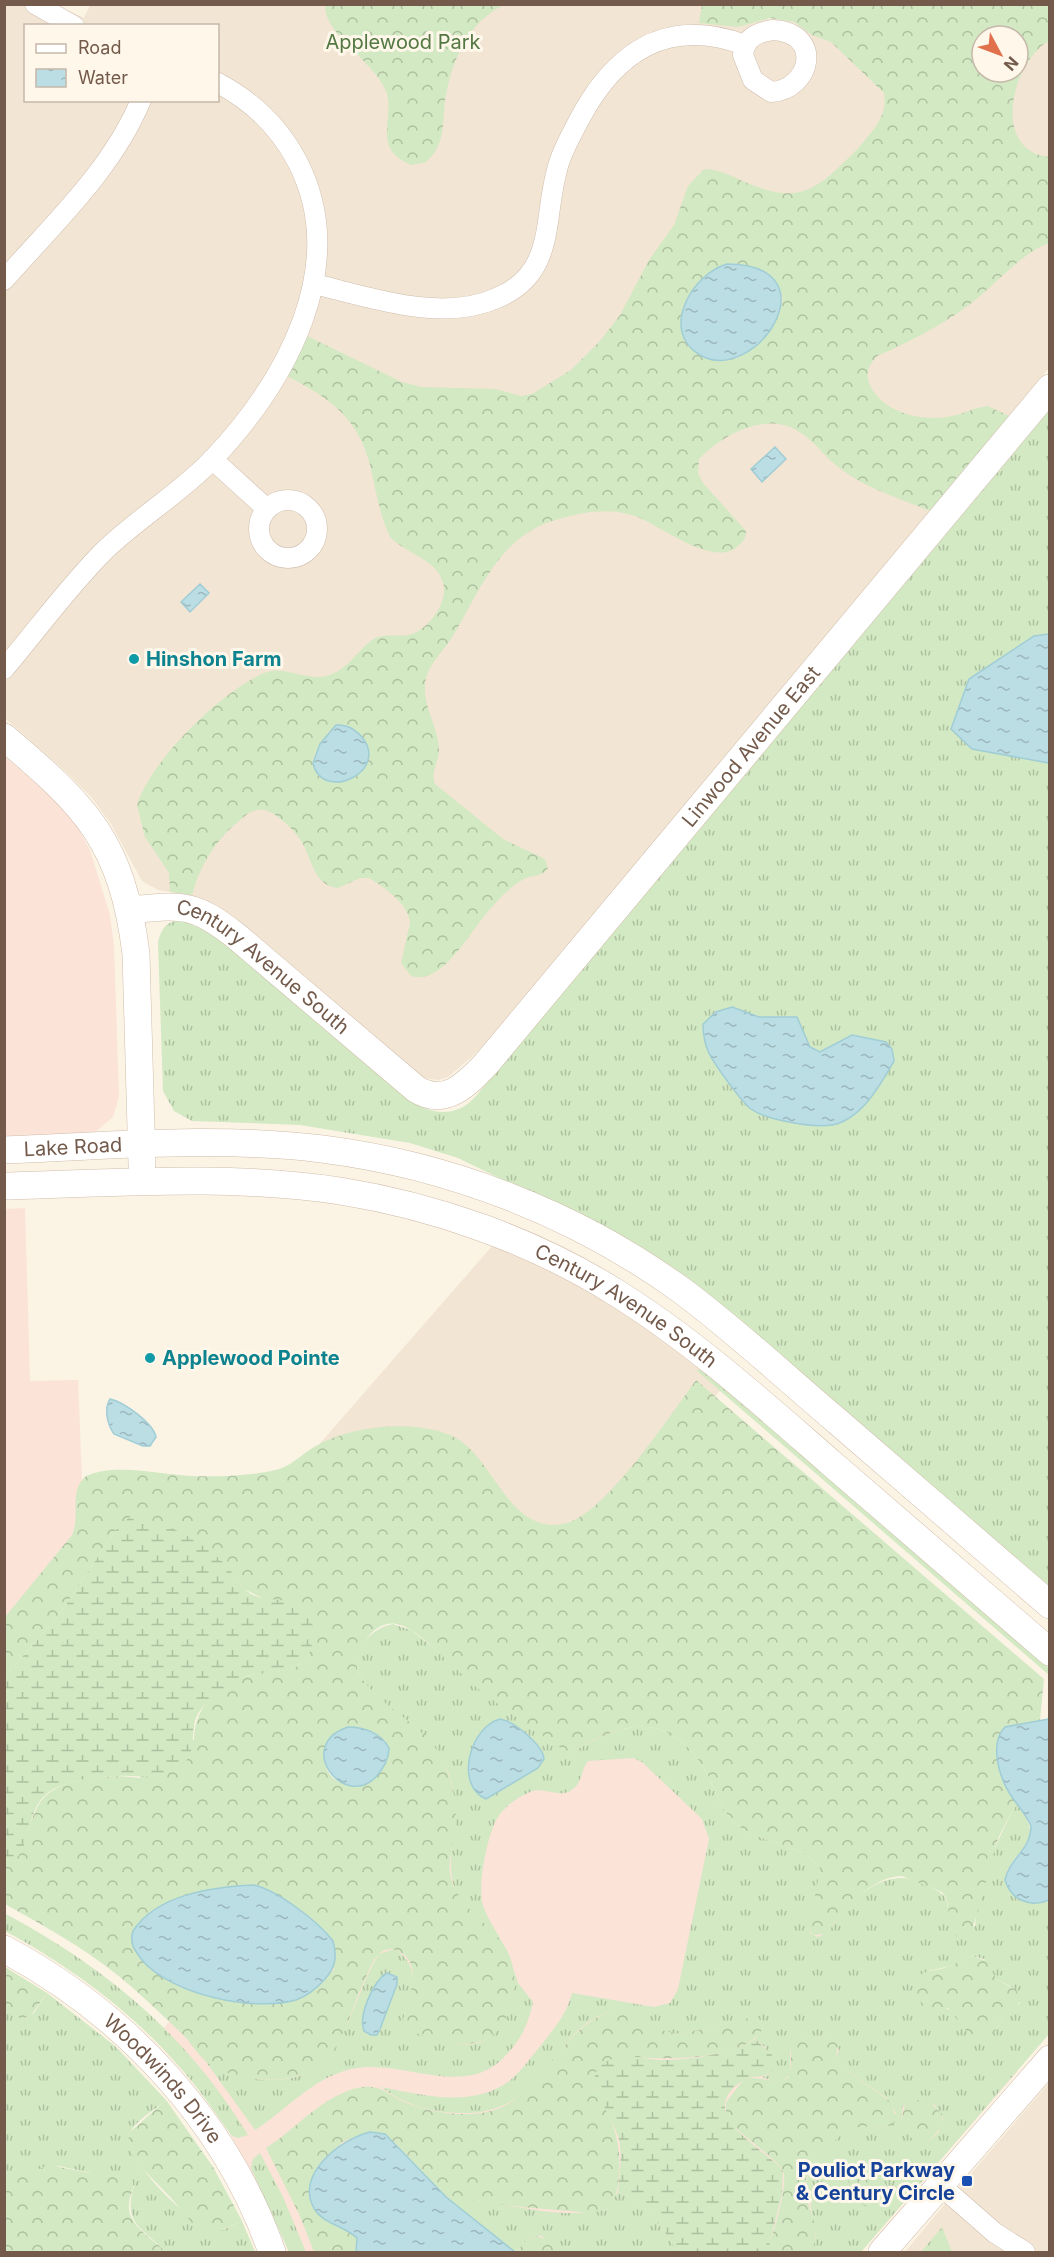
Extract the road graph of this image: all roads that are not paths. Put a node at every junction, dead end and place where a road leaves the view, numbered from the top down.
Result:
1 (35, 4) edge
2 (70, 24) edge
3 (745, 45) dead end
4 (219, 84) edge
5 (140, 102) edge
6 (4, 280) edge
7 (314, 284) junction
8 (1050, 388) edge
9 (212, 459) junction
10 (267, 509) dead end
11 (4, 669) edge
12 (4, 736) edge
13 (130, 909) junction
14 (445, 1096) joint
15 (142, 1145) junction
16 (4, 1150) edge
17 (141, 1183) junction
18 (4, 1186) edge
19 (1050, 1605) edge
20 (1050, 1652) edge
21 (4, 1949) edge
22 (1050, 2058) edge
23 (940, 2185) junction
24 (272, 2253) edge
25 (882, 2253) edge
26 (1025, 2253) edge

1 - 2 street
3 - 7 street
4 - 7 street
5 - 6 street
7 - 9 street
8 - 14 street, Linwood Avenue East
9 - 10 street
9 - 11 street
12 - 13 street
13 - 14 street, Century Avenue South
13 - 15 street
15 - 16 street, Lake Road
15 - 17 street
15 - 19 street, Century Avenue South
17 - 18 street, Lake Road
17 - 20 street, Century Avenue South
21 - 24 street, Woodwinds Drive
22 - 23 street
23 - 25 street
23 - 26 street

